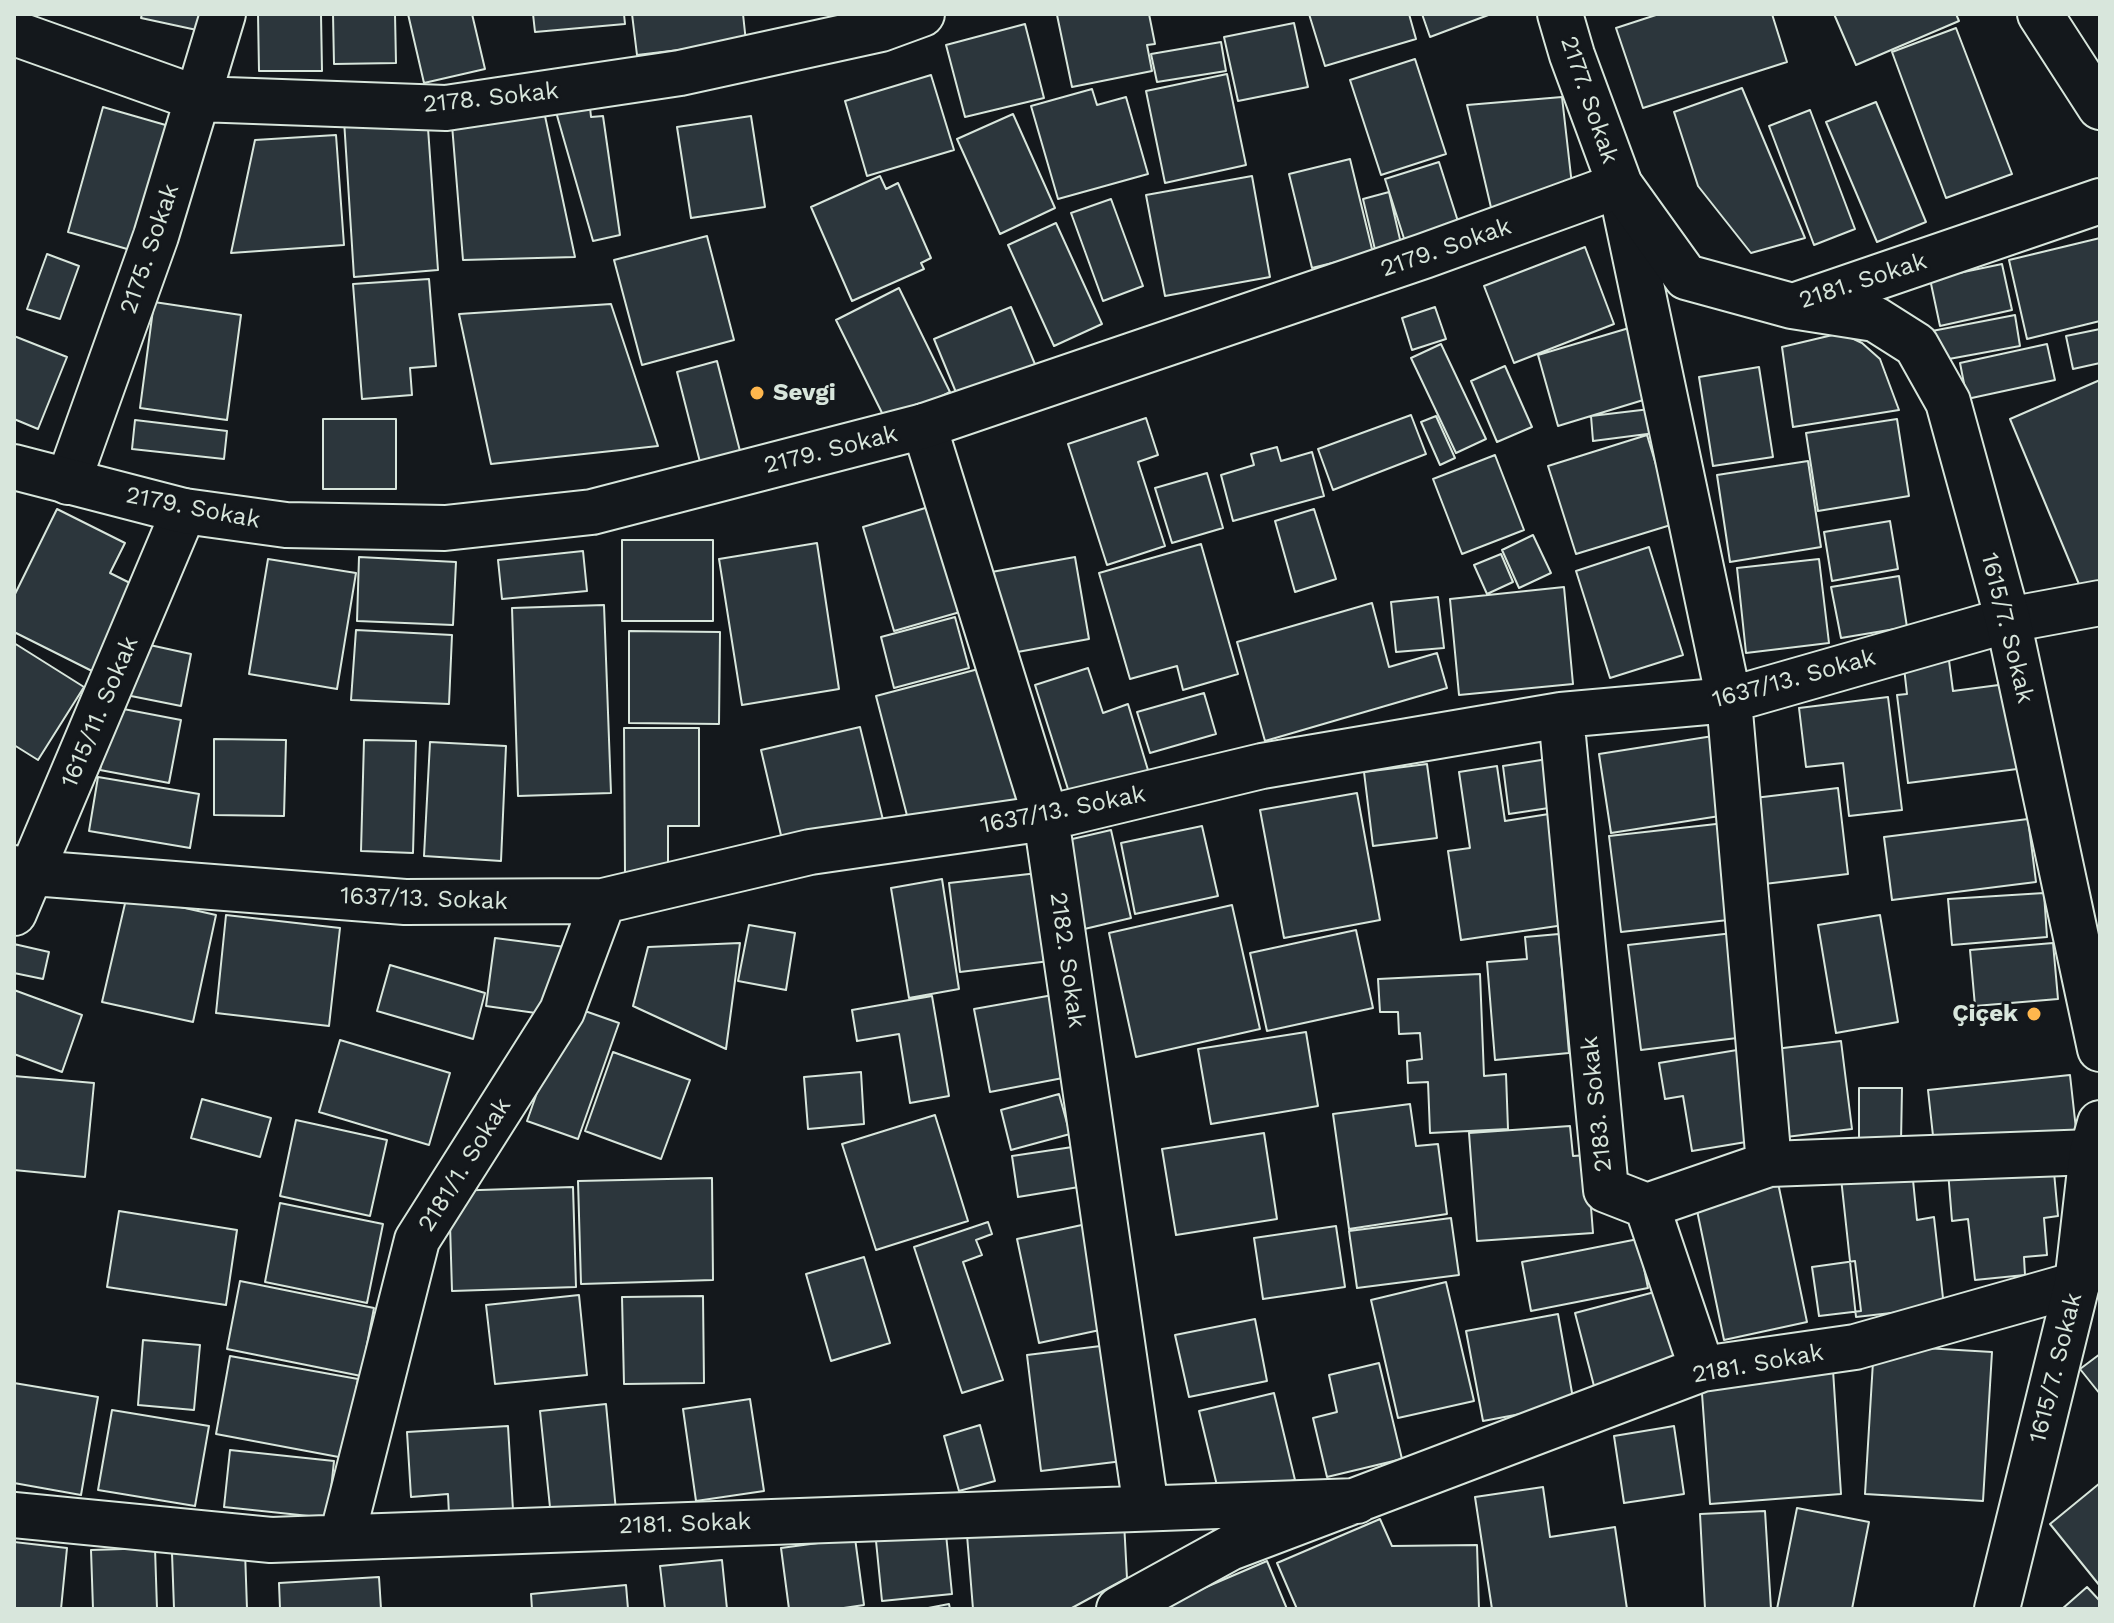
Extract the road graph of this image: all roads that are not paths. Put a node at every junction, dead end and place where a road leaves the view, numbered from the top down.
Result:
1 (223, 14) edge
2 (922, 14) edge
3 (1560, 14) edge
4 (2040, 14) edge
5 (880, 21) edge
6 (14, 33) edge
7 (199, 99) junction
8 (2100, 107) edge
9 (1620, 185) junction
10 (2100, 201) edge
11 (1792, 306) junction
12 (924, 426) junction
13 (14, 467) edge
14 (68, 482) junction
15 (184, 511) junction
16 (2100, 603) edge
17 (2008, 620) junction
18 (1729, 700) junction
19 (1561, 715) junction
20 (1046, 818) junction
21 (24, 870) edge
22 (603, 901) junction
23 (14, 913) edge
24 (2100, 1049) edge
25 (2096, 1138) edge
26 (1769, 1164) junction
27 (1647, 1206) junction
28 (2077, 1284) junction
29 (1702, 1369) junction
30 (1357, 1501) junction
31 (1146, 1508) junction
32 (14, 1515) edge
33 (342, 1537) junction
34 (1119, 1609) edge
35 (1997, 1609) edge

1 - 7 street, 2175. Sokak
2 - 5 street, 2178. Sokak
3 - 9 street, 2177. Sokak
4 - 8 street
5 - 7 street, 2178. Sokak
6 - 7 street, 2178. Sokak
7 - 14 street, 2175. Sokak
9 - 11 street, 2181. Sokak
9 - 12 street, 2179. Sokak
9 - 18 street
10 - 11 street, 2181. Sokak
11 - 17 street, 1615/7. Sokak
12 - 15 street, 2179. Sokak
12 - 20 street, 2182. Sokak
13 - 14 street, 2179. Sokak
14 - 15 street, 2179. Sokak
15 - 21 street, 1615/11. Sokak
16 - 17 street, 1637/13. Sokak
17 - 18 street, 1637/13. Sokak
17 - 24 street, 1615/7. Sokak
18 - 19 street, 1637/13. Sokak
18 - 26 street
19 - 20 street, 1637/13. Sokak
19 - 27 street, 2183. Sokak
20 - 22 street, 1637/13. Sokak
20 - 31 street, 2182. Sokak
21 - 22 street, 1637/13. Sokak
21 - 23 street, 1615/11. Sokak
22 - 33 street, 2181/1. Sokak
25 - 26 street
25 - 28 street, 1615/7. Sokak
26 - 27 street
27 - 29 street
28 - 29 street, 2181. Sokak
28 - 35 street, 1615/7. Sokak
29 - 30 street, 2181. Sokak
30 - 31 street, 2181. Sokak
30 - 34 street, 2181. Sokak
31 - 33 street, 2181. Sokak
32 - 33 street, 2181. Sokak

